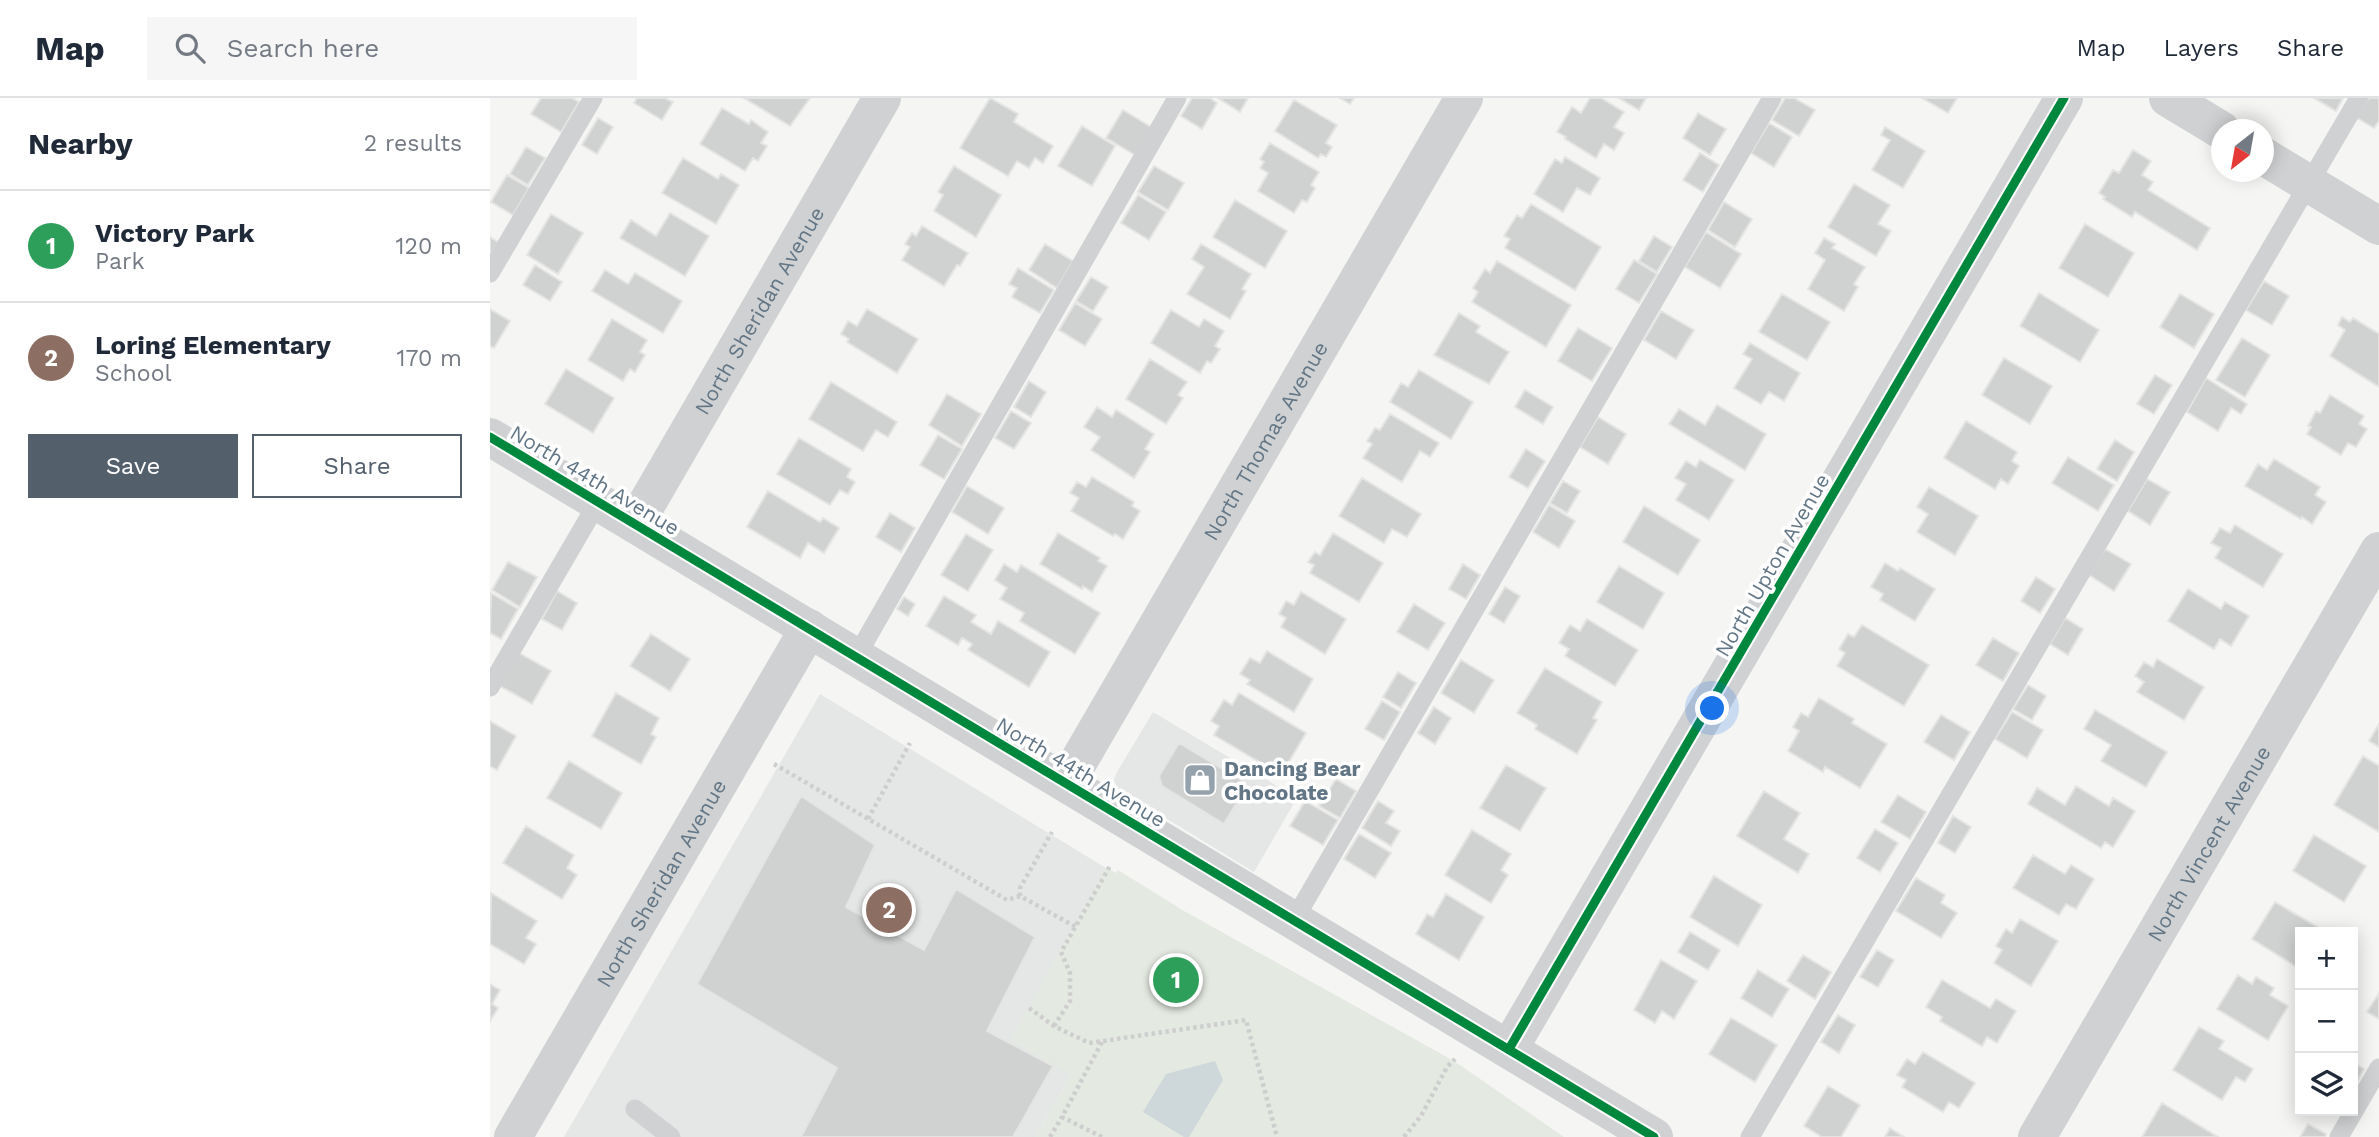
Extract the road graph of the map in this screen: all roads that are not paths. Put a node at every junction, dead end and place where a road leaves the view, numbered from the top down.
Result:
1 (593, 98) edge
2 (882, 98) edge
3 (1177, 98) edge
4 (1464, 98) edge
5 (1772, 98) edge
6 (2064, 98) edge
7 (2168, 98) edge
8 (2359, 98) edge
9 (2211, 124) edge
10 (2274, 162) edge
11 (2309, 183) junction
12 (2379, 226) edge
13 (490, 273) edge
14 (490, 437) edge
15 (598, 502) junction
16 (635, 524) junction
17 (2379, 551) edge
18 (809, 628) junction
19 (856, 657) junction
20 (490, 687) edge
21 (1066, 783) junction
22 (1294, 920) junction
23 (1509, 1049) junction
24 (2379, 1068) edge
25 (635, 1109) dead end
26 (513, 1137) edge
27 (671, 1137) edge
28 (1654, 1137) edge
29 (1750, 1137) edge
30 (2038, 1137) edge
31 (2339, 1137) edge

1 - 13 lane
2 - 16 street, North Sheridan Avenue
3 - 19 lane
4 - 21 street, North Thomas Avenue
5 - 22 lane
6 - 23 street, North Upton Avenue
7 - 9 street
8 - 11 lane
10 - 11 street
11 - 12 street
11 - 29 lane
14 - 15 street, North 44th Avenue
15 - 16 street, North 44th Avenue
15 - 20 lane
16 - 18 street, North 44th Avenue
17 - 30 street, North Vincent Avenue
18 - 19 street, North 44th Avenue
18 - 26 street, North Sheridan Avenue
19 - 21 street, North 44th Avenue
21 - 22 street, North 44th Avenue
22 - 23 street, North 44th Avenue
23 - 28 street, North 44th Avenue
24 - 31 lane
25 - 27 lane

